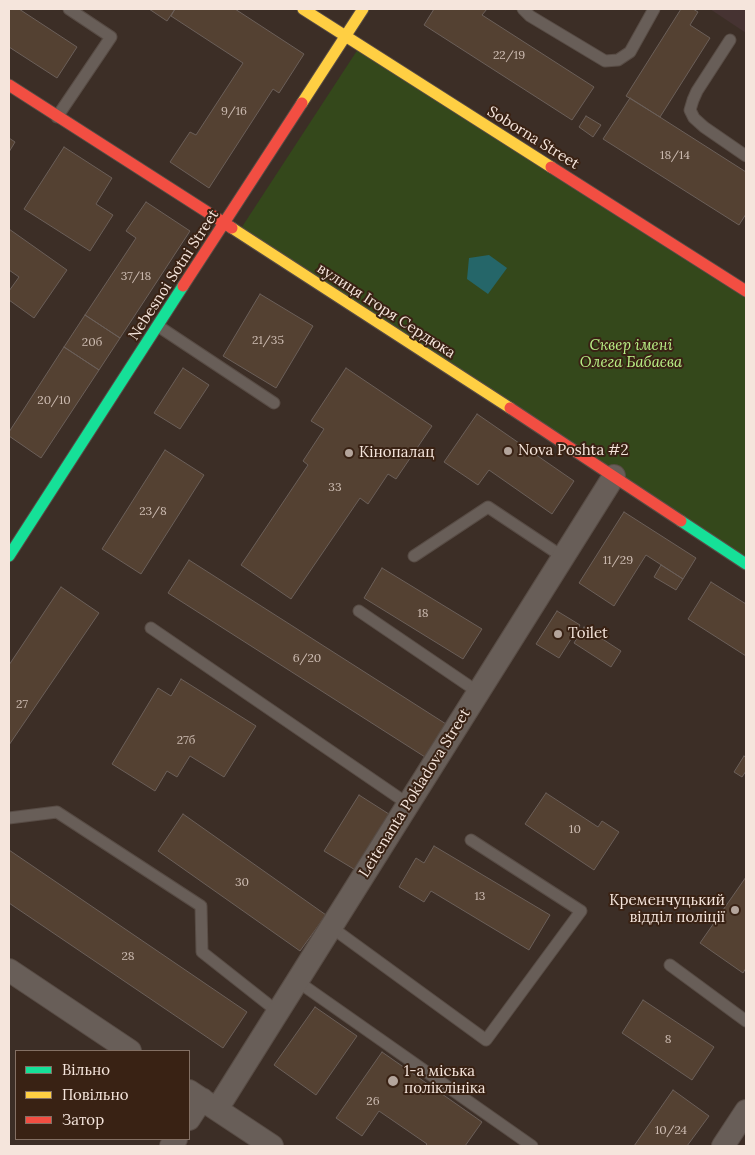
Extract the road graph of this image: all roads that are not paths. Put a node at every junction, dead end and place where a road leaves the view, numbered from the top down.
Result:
1 (69, 9) edge
2 (303, 9) edge
3 (364, 9) edge
4 (523, 9) edge
5 (654, 9) edge
6 (345, 36) junction
7 (730, 40) dead end
8 (9, 85) edge
9 (57, 116) junction
10 (746, 156) edge
11 (224, 224) junction
12 (743, 282) edge
13 (158, 326) junction
14 (274, 403) dead end
15 (614, 476) junction
16 (9, 556) edge
17 (414, 556) dead end
18 (563, 557) junction
19 (746, 564) edge
20 (359, 612) dead end
21 (151, 628) dead end
22 (478, 692) junction
23 (408, 804) junction
24 (9, 818) edge
25 (471, 840) dead end
26 (331, 927) junction
27 (670, 965) dead end
28 (9, 970) edge
29 (297, 981) junction
30 (278, 1012) junction
31 (746, 1021) edge
32 (129, 1050) edge
33 (202, 1100) edge
34 (746, 1111) edge
35 (190, 1118) edge
36 (272, 1146) edge
37 (532, 1146) edge
38 (723, 1146) edge

1 - 9 lane
2 - 6 street, Soborna Street
3 - 6 street, Nebesnoi Sotni Street
4 - 5 lane
6 - 11 street, Nebesnoi Sotni Street
6 - 12 street, Soborna Street
7 - 10 lane
8 - 9 street, вулиця Ігоря Сердюка
9 - 11 street, вулиця Ігоря Сердюка
11 - 13 street, Nebesnoi Sotni Street
11 - 15 street, вулиця Ігоря Сердюка
13 - 14 lane
13 - 16 street, Nebesnoi Sotni Street
15 - 18 street, Leitenanta Pokladova Street
15 - 19 street, вулиця Ігоря Сердюка
17 - 18 lane
18 - 22 street, Leitenanta Pokladova Street
20 - 22 lane
21 - 23 lane
22 - 23 street, Leitenanta Pokladova Street
23 - 26 street, Leitenanta Pokladova Street
24 - 30 lane
25 - 26 lane
26 - 29 street, Leitenanta Pokladova Street
27 - 31 lane
28 - 32 street
29 - 30 street, Leitenanta Pokladova Street
29 - 37 lane
30 - 33 street, Leitenanta Pokladova Street
33 - 35 street, Leitenanta Pokladova Street
33 - 36 street
34 - 38 street

